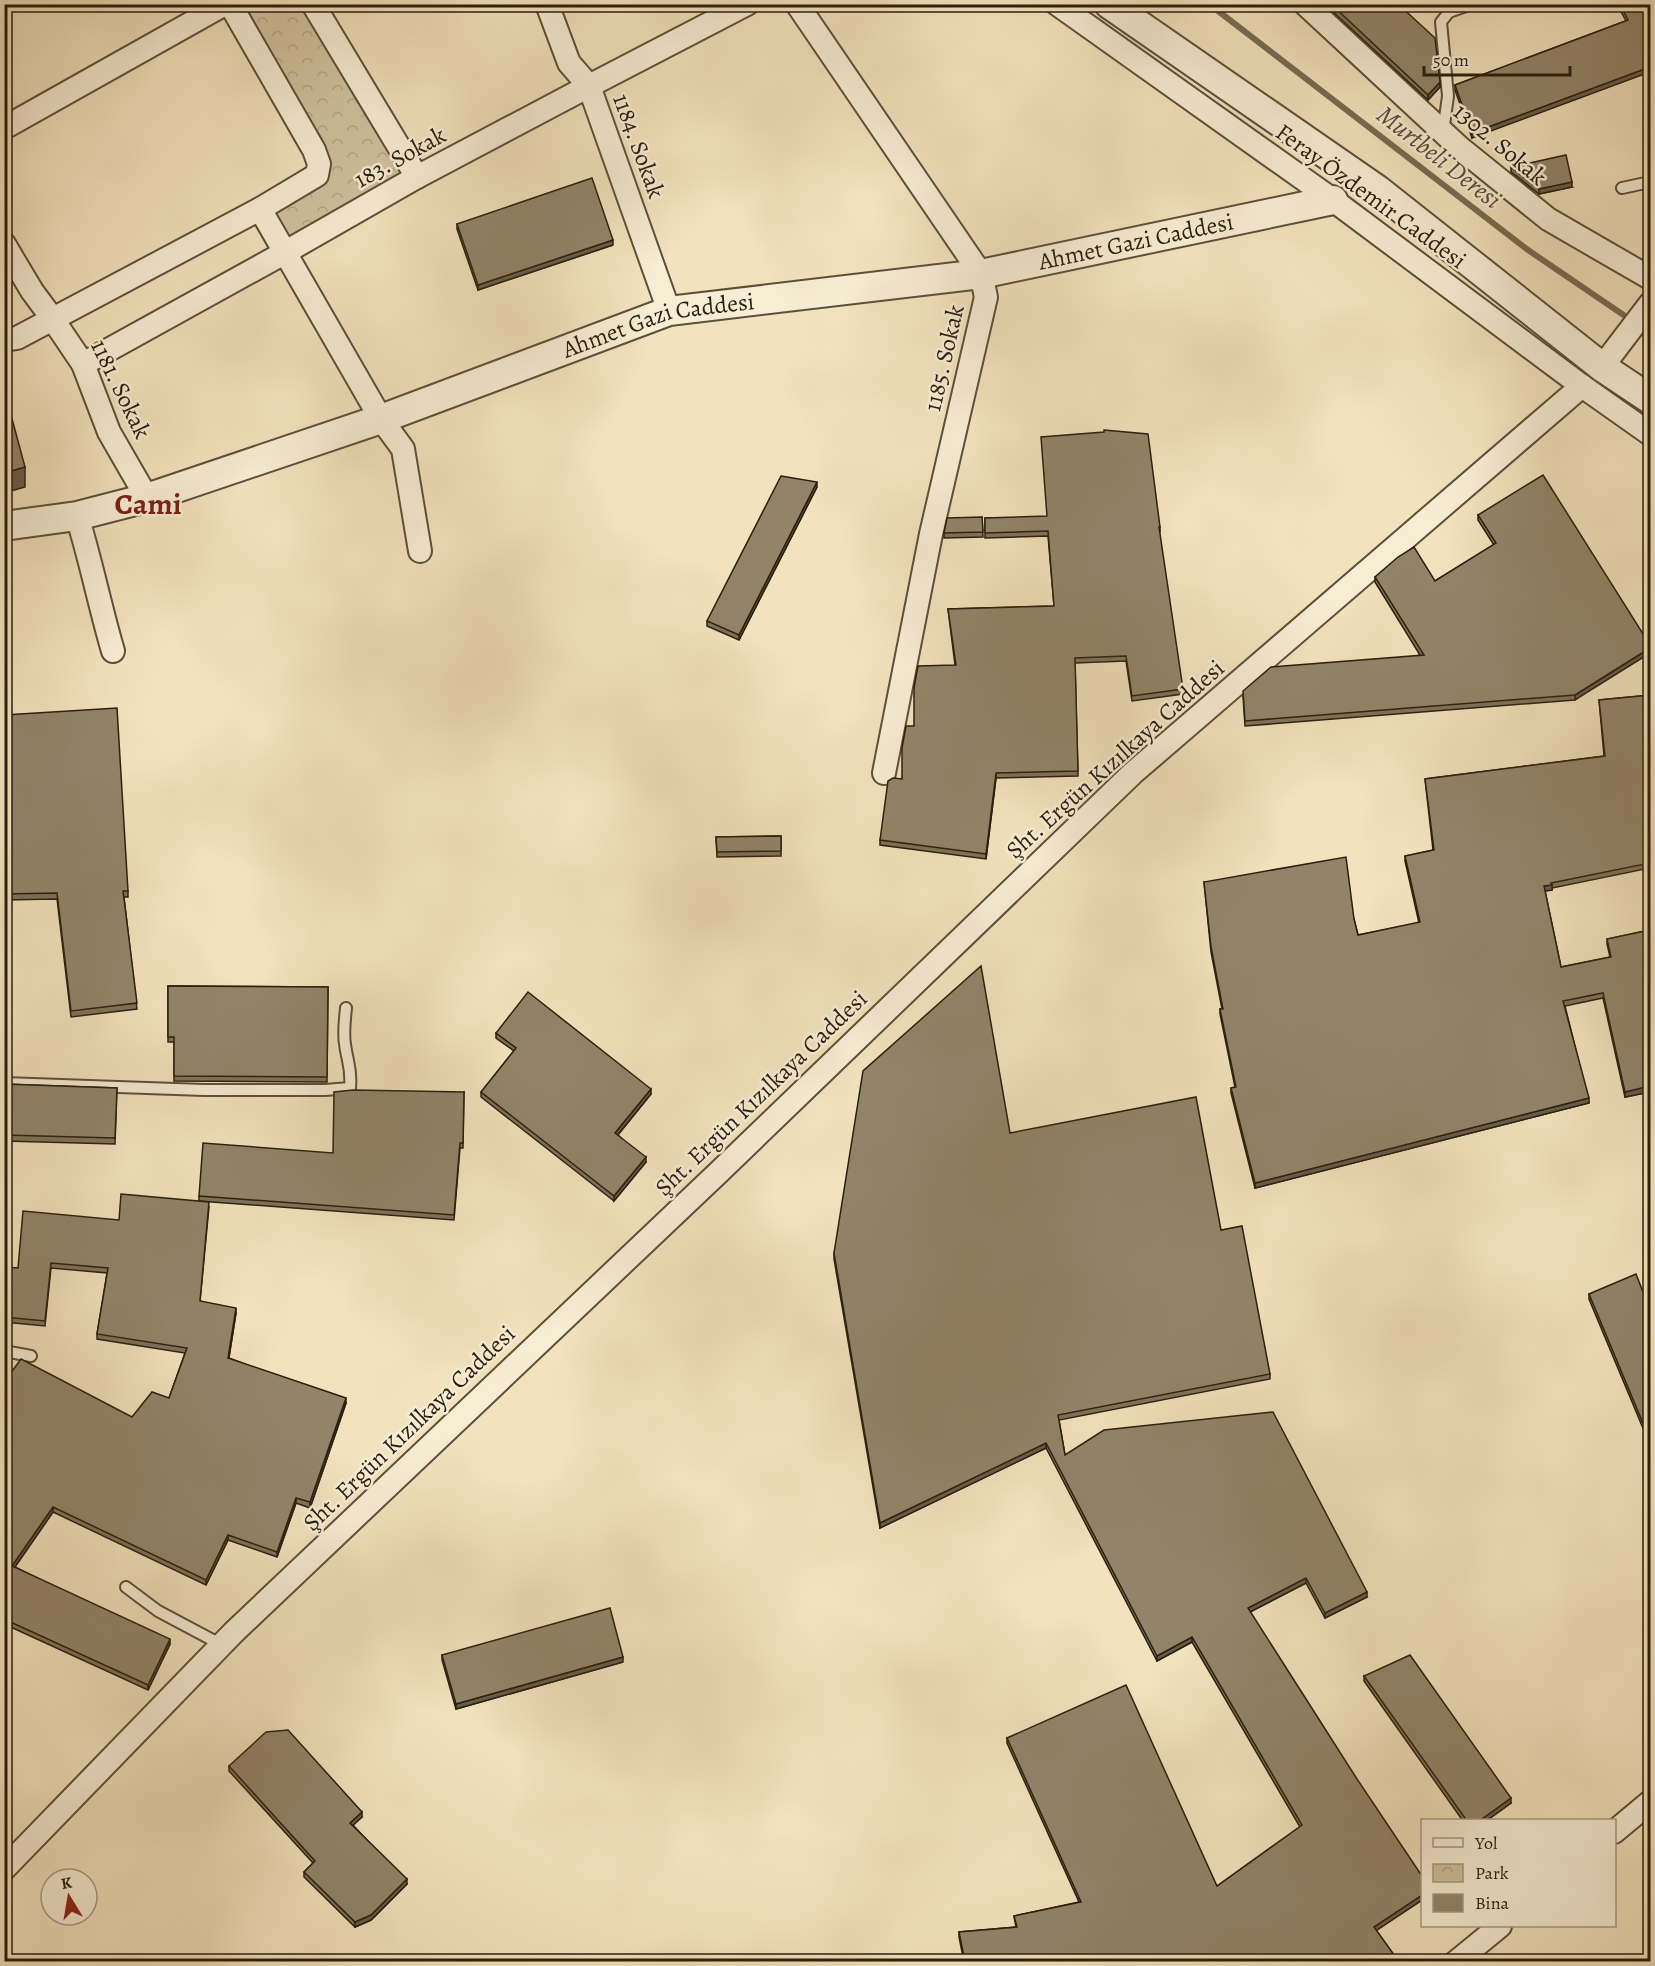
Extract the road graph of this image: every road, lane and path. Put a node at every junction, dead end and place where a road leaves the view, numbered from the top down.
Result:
1 (225, 4) edge
2 (230, 4) edge
3 (313, 4) edge
4 (547, 4) edge
5 (747, 4) edge
6 (797, 4) edge
7 (1058, 4) edge
8 (1109, 4) edge
9 (1305, 4) edge
10 (1472, 4) edge
11 (589, 86) junction
12 (4, 128) edge
13 (1443, 132) junction
14 (417, 177) junction
15 (1650, 182) edge
16 (1622, 188) dead end
17 (1334, 200) junction
18 (260, 209) junction
19 (4, 244) edge
20 (284, 253) junction
21 (981, 274) junction
22 (1650, 278) edge
23 (1648, 307) edge
24 (669, 311) junction
25 (52, 318) junction
26 (4, 340) edge
27 (83, 364) junction
28 (1592, 376) junction
29 (1650, 399) edge
30 (381, 419) junction
31 (1650, 434) edge
32 (147, 498) junction
33 (78, 516) junction
34 (4, 526) edge
35 (420, 551) dead end
36 (114, 651) dead end
37 (884, 773) dead end
38 (346, 1008) dead end
39 (4, 1083) edge
40 (4, 1351) edge
41 (31, 1356) dead end
42 (126, 1587) dead end
43 (222, 1645) junction
44 (1650, 1802) edge
45 (1616, 1830) edge
46 (4, 1869) edge
47 (1499, 1927) edge
48 (1456, 1962) edge

1 - 12 street
2 - 18 street
3 - 14 street
4 - 11 street, 1184. Sokak
5 - 11 street, 183. Sokak
6 - 21 street, 1185. Sokak
7 - 17 street, Feray Özdemir Caddesi
8 - 28 street
9 - 13 street, 1302. Sokak
10 - 13 lane
11 - 14 street, 183. Sokak
11 - 24 street, 1184. Sokak
13 - 22 street, 1302. Sokak
14 - 20 street, 183. Sokak
15 - 16 lane
17 - 21 street, Ahmet Gazi Caddesi
17 - 28 street, Feray Özdemir Caddesi
18 - 20 street
18 - 25 street
19 - 25 street, 1181. Sokak
20 - 27 street, 183. Sokak
20 - 30 street
21 - 24 street, Ahmet Gazi Caddesi
21 - 37 street, 1185. Sokak
23 - 28 street, Şht. Ergün Kızılkaya Caddesi
24 - 30 street, Ahmet Gazi Caddesi
25 - 26 street
25 - 27 street, 1181. Sokak
27 - 32 street, 1181. Sokak
28 - 29 street
28 - 31 street, Feray Özdemir Caddesi
28 - 43 street, Şht. Ergün Kızılkaya Caddesi
30 - 32 street, Ahmet Gazi Caddesi
30 - 35 street
32 - 33 street, Ahmet Gazi Caddesi
33 - 34 street, Ahmet Gazi Caddesi
33 - 36 street
38 - 39 lane
40 - 41 lane
42 - 43 lane
43 - 46 street, Şht. Ergün Kızılkaya Caddesi
44 - 45 street
47 - 48 street

